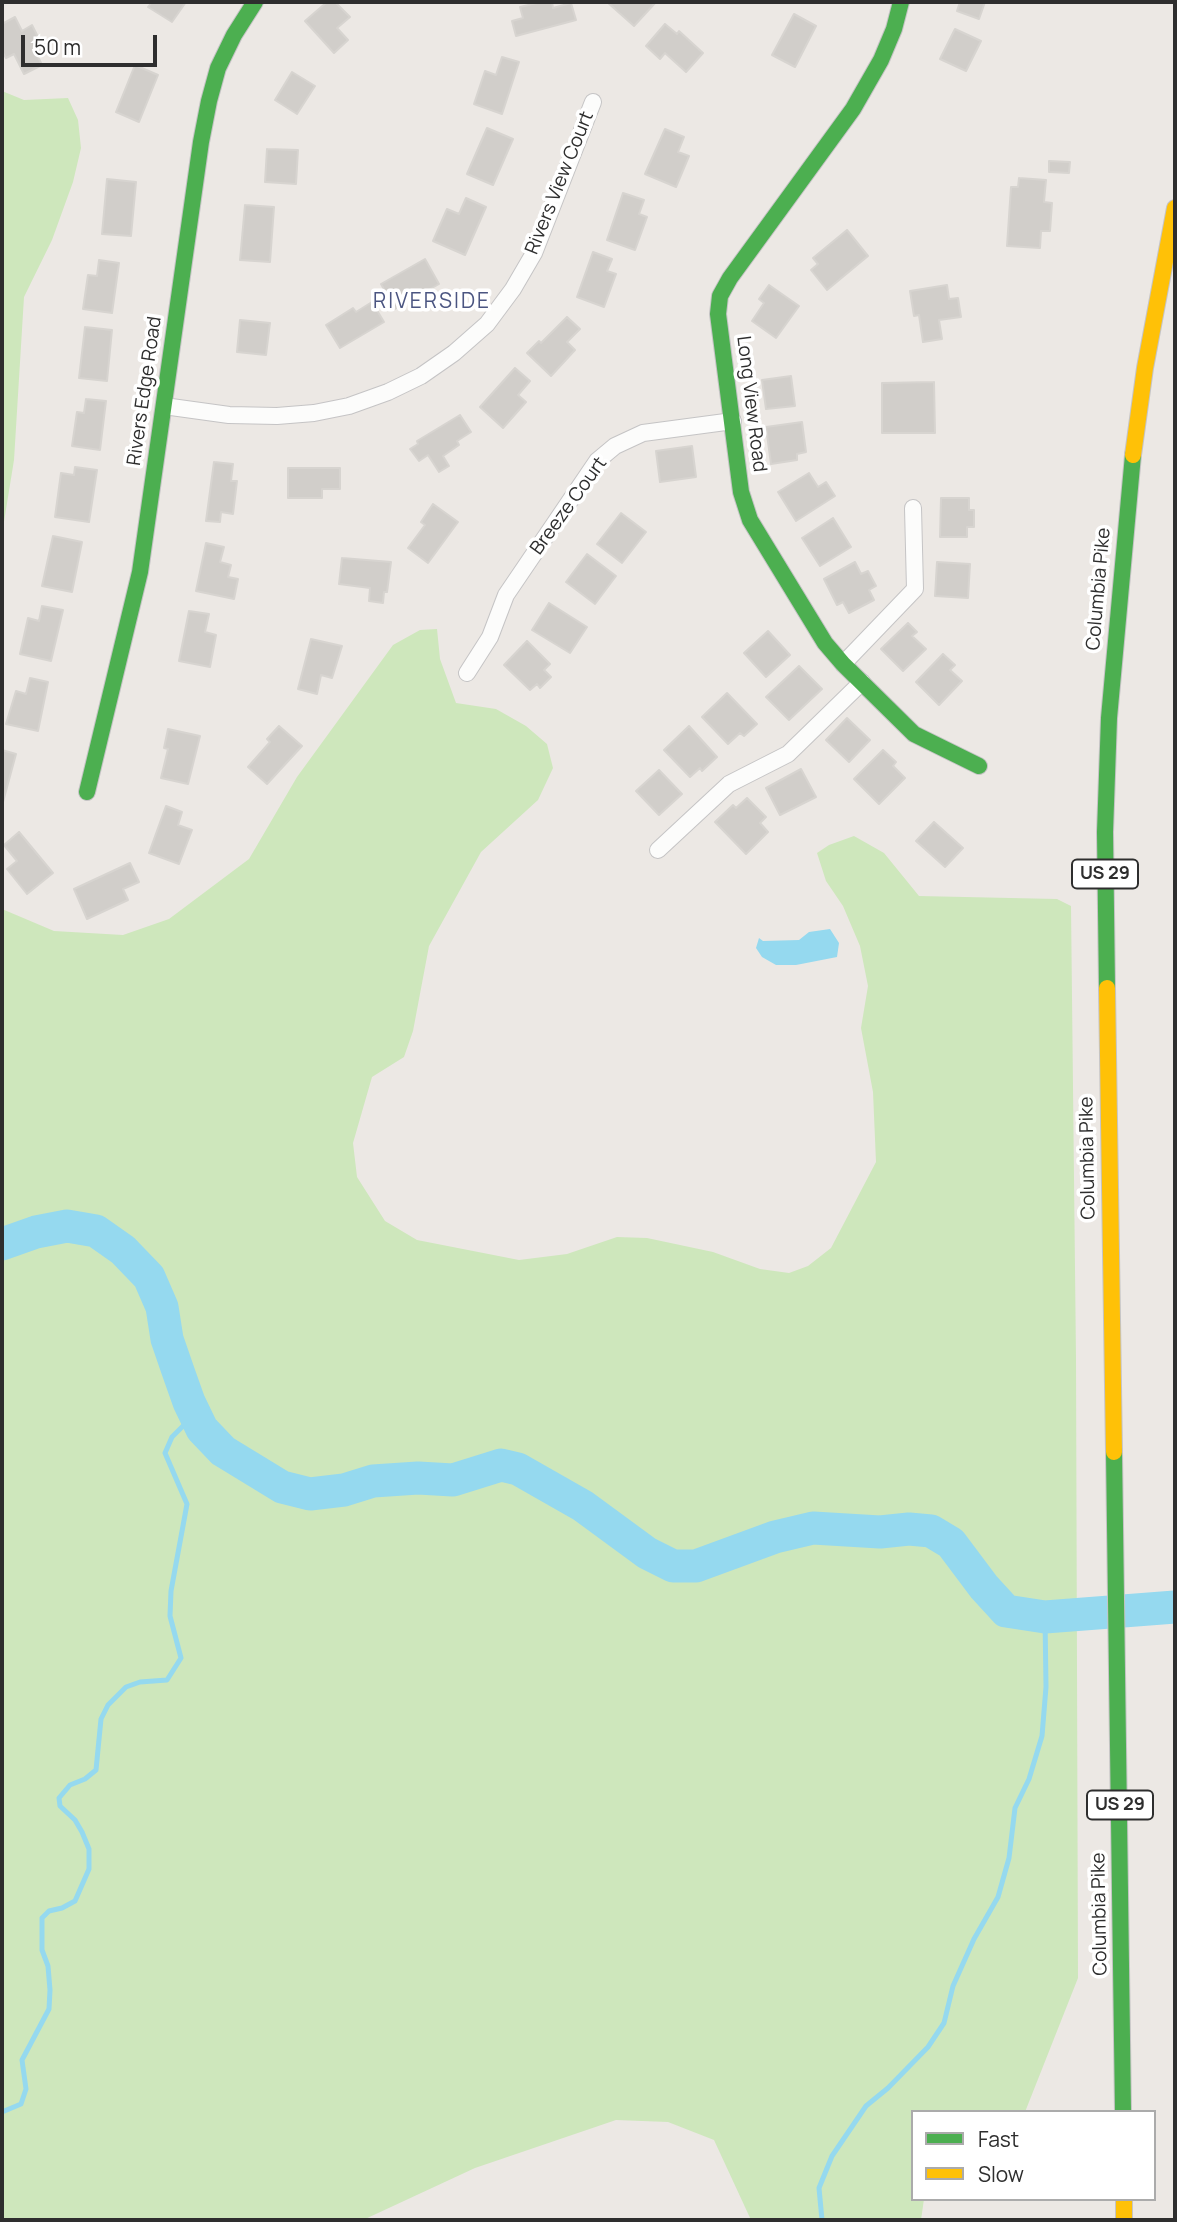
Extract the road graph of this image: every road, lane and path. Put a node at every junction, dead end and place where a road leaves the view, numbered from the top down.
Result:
1 (256, 2) edge
2 (901, 2) edge
3 (593, 102) dead end
4 (1175, 208) edge
5 (164, 406) junction
6 (733, 421) junction
7 (914, 508) dead end
8 (843, 664) junction
9 (467, 673) dead end
10 (862, 682) junction
11 (979, 766) dead end
12 (87, 792) dead end
13 (658, 850) dead end
14 (1123, 2110) edge
15 (1124, 2201) edge
16 (1124, 2220) edge

1 - 5 main road, Rivers Edge Road
2 - 6 main road, Long View Road
3 - 5 street, Rivers View Court
4 - 14 main road, Columbia Pike / US 29
5 - 12 main road, Rivers Edge Road
6 - 8 main road, Long View Road
6 - 9 street, Breeze Court
7 - 8 street
8 - 10 main road, Long View Road
10 - 11 main road, Long View Road
10 - 13 street
15 - 16 main road

